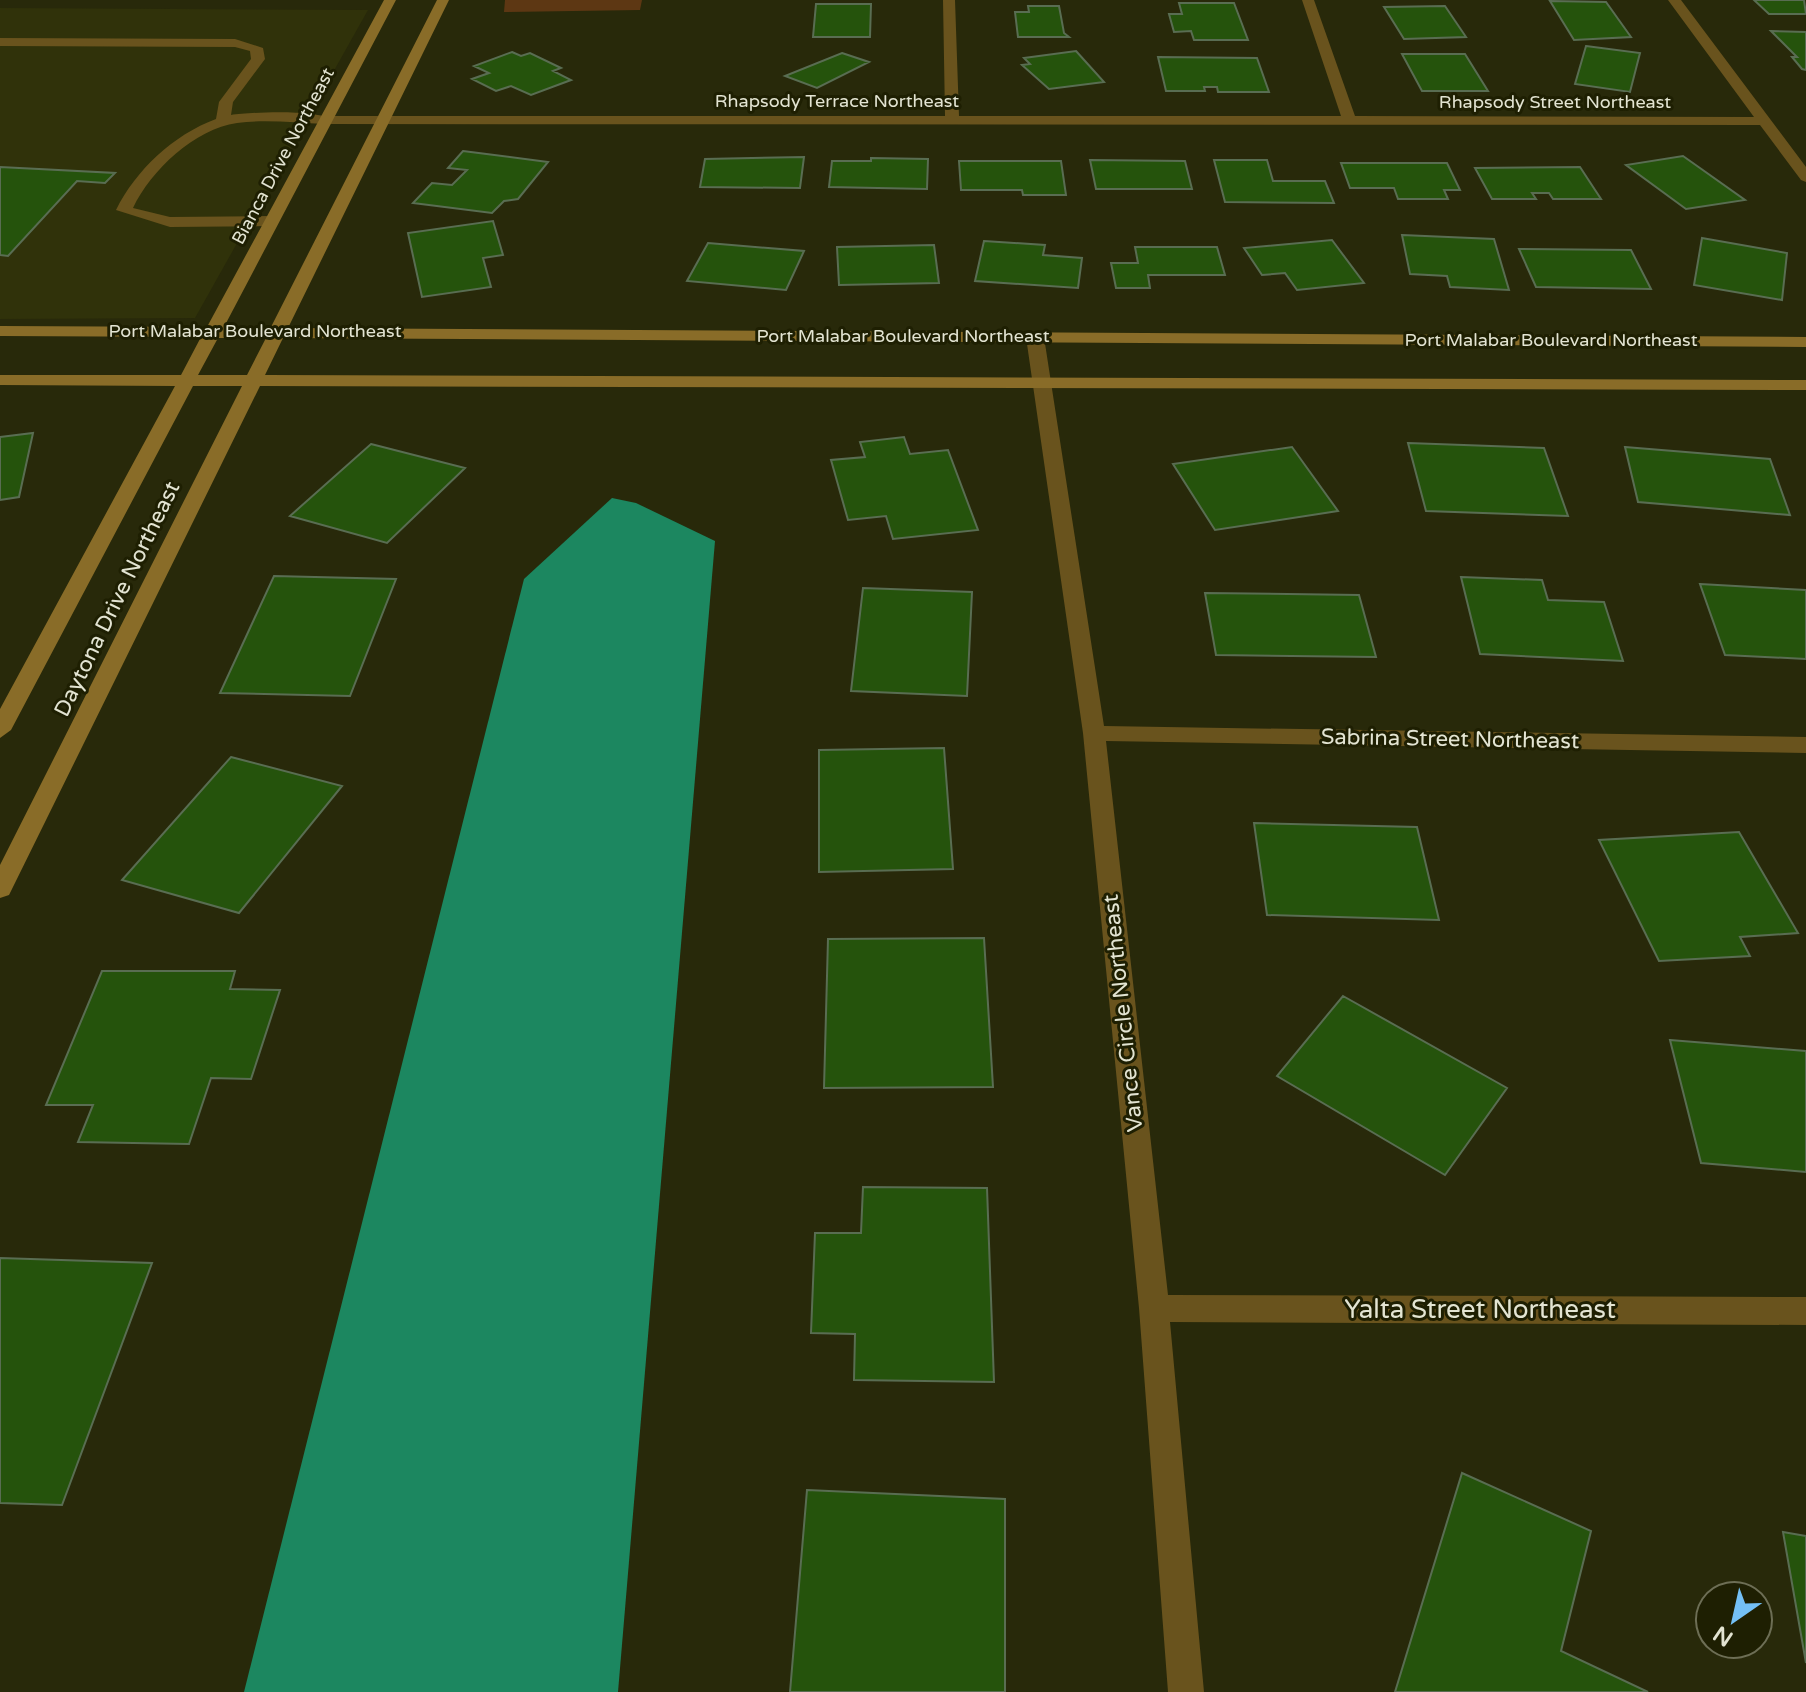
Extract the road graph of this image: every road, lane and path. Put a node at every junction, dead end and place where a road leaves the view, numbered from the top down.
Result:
1 (390, 0) edge
2 (443, 0) edge
3 (949, 0) edge
4 (1308, 0) edge
5 (1674, 0) edge
6 (0, 42) edge
7 (952, 118) junction
8 (1349, 119) junction
9 (325, 120) junction
10 (223, 121) junction
11 (382, 121) junction
12 (1761, 121) junction
13 (1806, 177) edge
14 (270, 221) junction
15 (211, 330) junction
16 (0, 331) edge
17 (276, 331) junction
18 (1035, 337) junction
19 (1806, 342) edge
20 (0, 380) edge
21 (1041, 382) junction
22 (184, 383) junction
23 (250, 383) junction
24 (1806, 385) edge
25 (0, 730) edge
26 (1094, 733) junction
27 (1806, 745) edge
28 (0, 889) edge
29 (1154, 1308) junction
30 (1806, 1311) edge
31 (1186, 1692) edge

1 - 9 street, Bianca Drive Northeast
2 - 11 street
3 - 7 street
4 - 8 street
5 - 12 street
6 - 10 street
7 - 8 street, Rhapsody Terrace Northeast
7 - 11 street, Rhapsody Terrace Northeast
8 - 12 street, Rhapsody Street Northeast
9 - 10 street, Rhapsody Terrace Northeast
9 - 11 street, Rhapsody Terrace Northeast
9 - 14 street, Bianca Drive Northeast
10 - 14 street
11 - 17 street
12 - 13 street
14 - 15 street, Bianca Drive Northeast
15 - 16 street, Port Malabar Boulevard Northeast
15 - 17 street, Port Malabar Boulevard Northeast
15 - 22 street, Daytona Drive Northeast
17 - 18 street, Port Malabar Boulevard Northeast
17 - 23 street, Daytona Drive Northeast
18 - 19 street, Port Malabar Boulevard Northeast
18 - 21 street, Vance Circle Northeast
20 - 22 street
21 - 23 street
21 - 24 street
21 - 26 street, Vance Circle Northeast
22 - 23 street
22 - 25 street, Daytona Drive Northeast
23 - 28 street, Daytona Drive Northeast
26 - 27 street, Sabrina Street Northeast
26 - 29 street, Vance Circle Northeast
29 - 30 street, Yalta Street Northeast
29 - 31 street, Vance Circle Northeast

